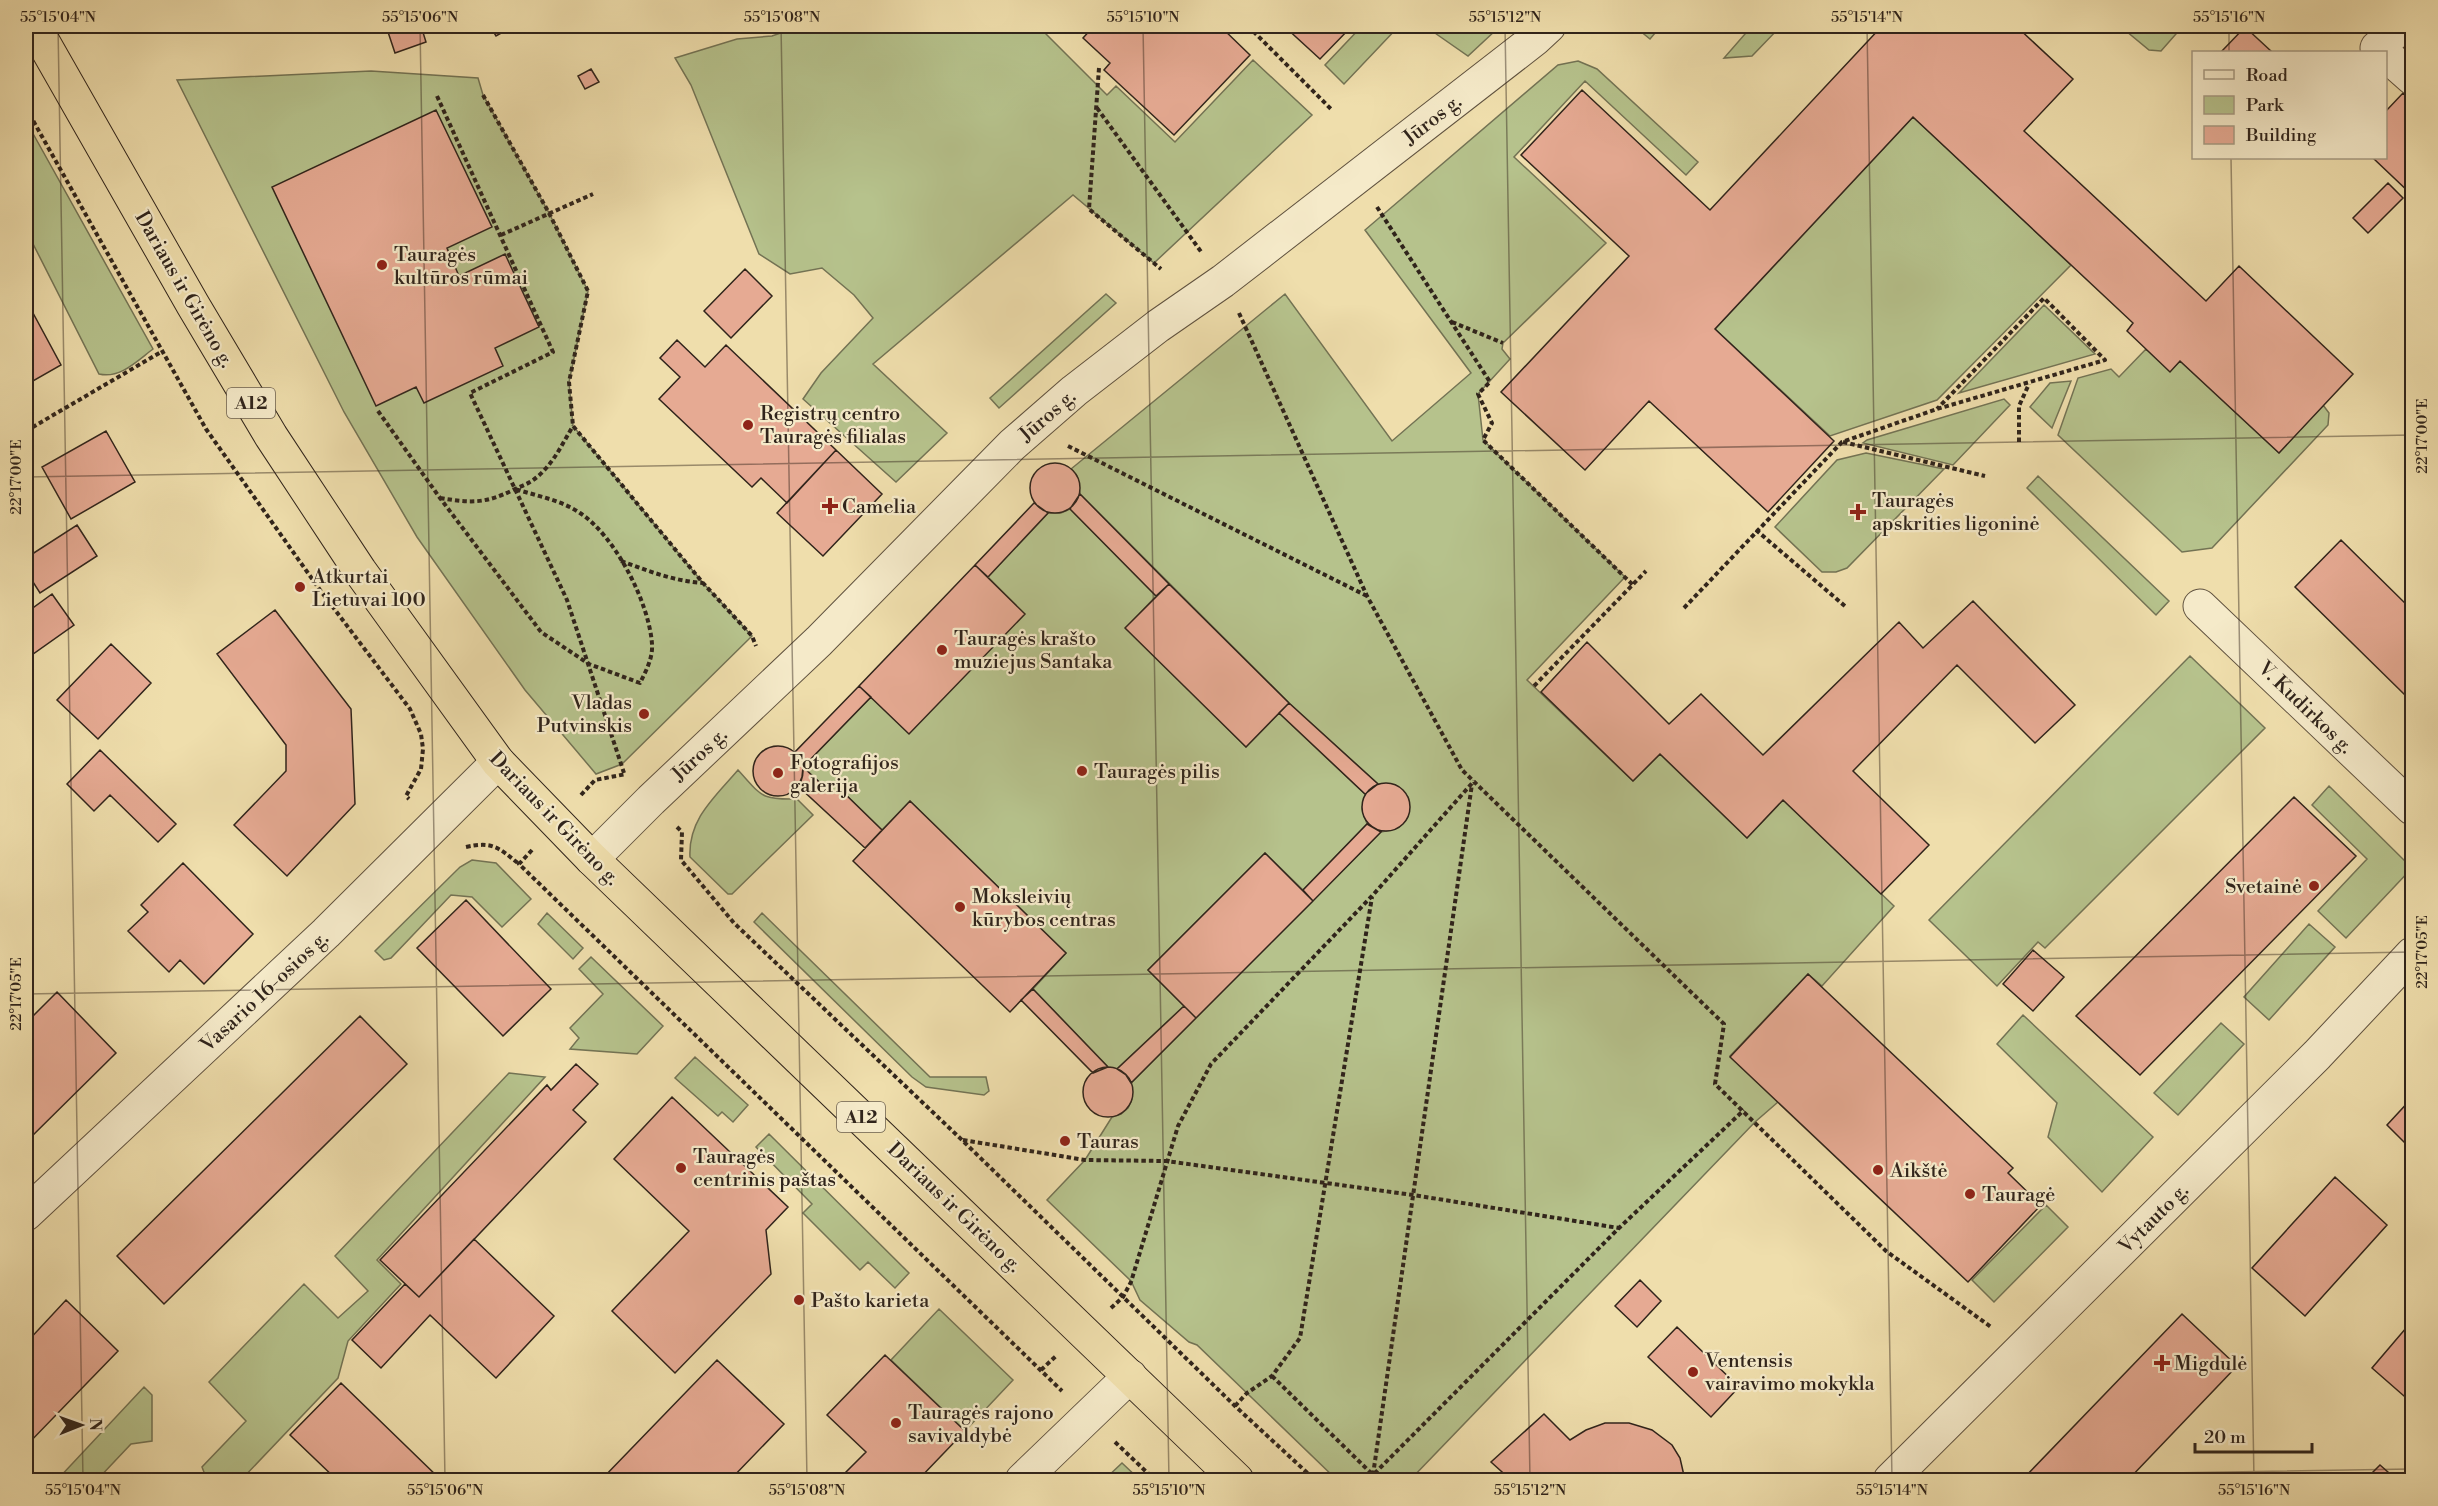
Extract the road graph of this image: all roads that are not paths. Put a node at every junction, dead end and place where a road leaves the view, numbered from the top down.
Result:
1 (34, 26) edge
2 (1549, 26) edge
3 (2402, 26) edge
4 (2380, 51) edge
5 (2387, 57) edge
6 (2412, 78) edge
7 (2200, 606) dead end
8 (498, 762) junction
9 (2412, 808) edge
10 (592, 859) junction
11 (2412, 954) edge
12 (26, 1214) edge
13 (1130, 1376) junction
14 (1022, 1480) edge
15 (1237, 1480) edge
16 (1890, 1480) edge

1 - 8 highway, Dariaus ir Girėno g. / A12
2 - 10 street, Jūros g.
3 - 4 street
5 - 6 street
7 - 9 street, V. Kudirkos g.
8 - 10 highway, Dariaus ir Girėno g. / A12
8 - 12 street, Vasario 16-osios g.
10 - 13 highway, Dariaus ir Girėno g. / A12
11 - 16 street, Vytauto g.
13 - 14 street
13 - 15 highway, Dariaus ir Girėno g. / A12

